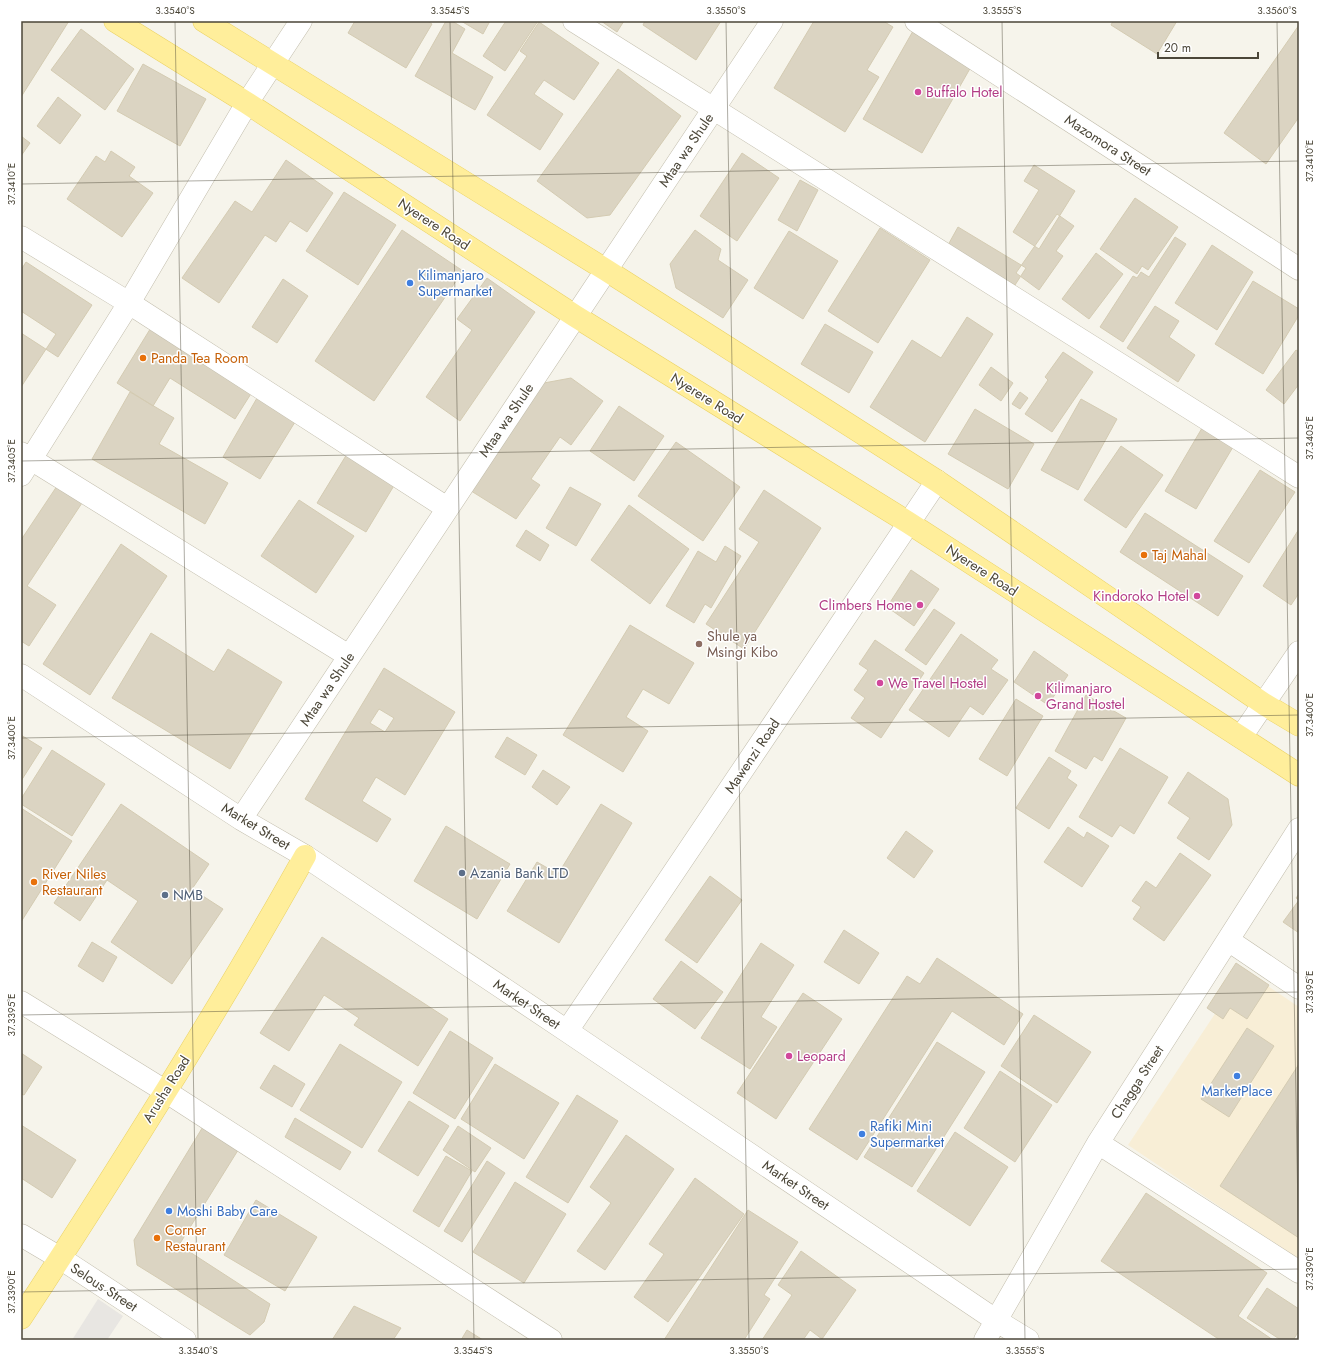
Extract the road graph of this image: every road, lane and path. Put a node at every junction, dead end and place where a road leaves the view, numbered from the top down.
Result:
1 (115, 21) edge
2 (204, 21) edge
3 (301, 21) edge
4 (574, 21) edge
5 (772, 21) edge
6 (916, 21) edge
7 (272, 64) junction
8 (247, 103) junction
9 (714, 108) junction
10 (21, 237) edge
11 (1299, 269) edge
12 (606, 270) junction
13 (129, 303) junction
14 (575, 316) junction
15 (24, 463) edge
16 (1299, 477) edge
17 (938, 481) junction
18 (447, 508) junction
19 (909, 523) junction
20 (1299, 652) edge
21 (349, 656) junction
22 (21, 675) edge
23 (1264, 704) junction
24 (1299, 725) edge
25 (1241, 737) junction
26 (1299, 775) edge
27 (241, 819) junction
28 (1299, 829) edge
29 (305, 856) junction
30 (1228, 940) junction
31 (1299, 988) edge
32 (21, 1002) edge
33 (567, 1031) junction
34 (166, 1091) junction
35 (1098, 1143) junction
36 (21, 1235) edge
37 (60, 1258) junction
38 (1299, 1272) edge
39 (21, 1318) edge
40 (997, 1321) junction
41 (185, 1340) edge
42 (551, 1340) edge
43 (985, 1340) edge
44 (1028, 1340) edge

1 - 8 main road, Nyerere Road
2 - 7 main road
3 - 7 street
4 - 9 street
5 - 9 street, Mtaa wa Shule
6 - 11 street, Mazomora Street
7 - 8 street
7 - 12 main road
8 - 13 street
8 - 14 main road, Nyerere Road
9 - 12 street, Mtaa wa Shule
9 - 16 street
10 - 13 street
12 - 14 street, Mtaa wa Shule
12 - 17 main road
13 - 15 street
13 - 18 street
14 - 18 street, Mtaa wa Shule
14 - 19 main road, Nyerere Road
15 - 21 street
17 - 19 street, Mawenzi Road
17 - 23 main road
18 - 21 street, Mtaa wa Shule
19 - 25 main road, Nyerere Road
19 - 33 street, Mawenzi Road
20 - 23 street
21 - 27 street, Mtaa wa Shule
22 - 27 street, Market Street
23 - 24 main road
23 - 25 street
25 - 26 main road, Nyerere Road
27 - 29 street, Market Street
28 - 30 street, Chagga Street
29 - 33 street, Market Street
29 - 34 main road, Arusha Road
30 - 31 street
30 - 35 street, Chagga Street
32 - 34 street
33 - 40 street, Market Street
34 - 37 main road, Arusha Road
34 - 42 street
35 - 38 street
35 - 40 street, Chagga Street
36 - 37 street, Selous Street
37 - 39 main road, Arusha Road
37 - 41 street, Selous Street
40 - 43 street, Chagga Street
40 - 44 street, Market Street

